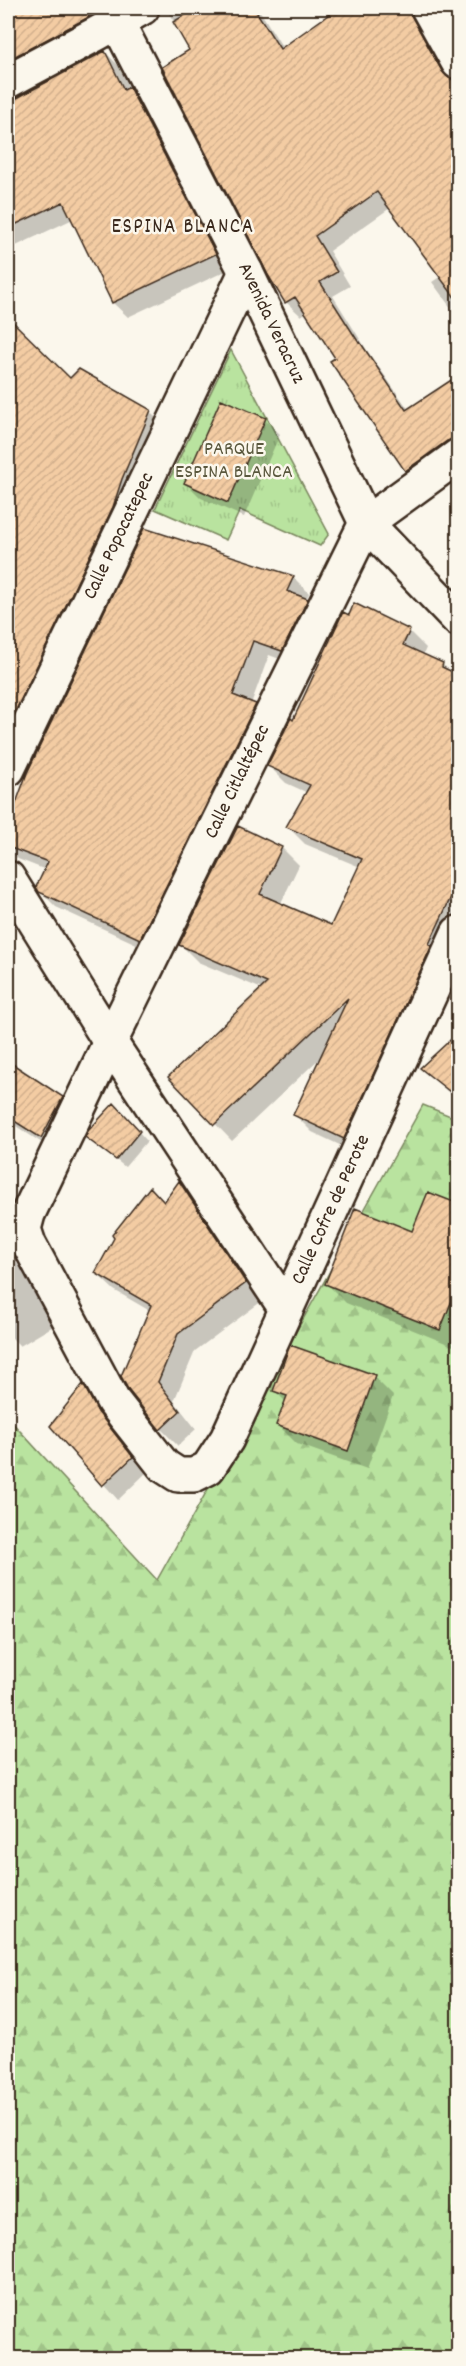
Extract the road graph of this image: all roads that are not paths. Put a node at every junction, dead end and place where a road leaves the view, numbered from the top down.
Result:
1 (428, 8) edge
2 (123, 12) edge
3 (459, 62) edge
4 (8, 81) edge
5 (246, 272) junction
6 (459, 456) edge
7 (366, 523) junction
8 (459, 619) edge
9 (8, 769) edge
10 (8, 878) edge
11 (459, 933) edge
12 (110, 1042) junction
13 (286, 1309) junction
14 (194, 1475) joint

1 - 3 street
2 - 4 street
2 - 5 street, Avenida Veracruz
5 - 7 street, Avenida Veracruz
5 - 9 street, Calle Popocatepec
6 - 7 street
7 - 8 street, Avenida Veracruz
7 - 12 street, Calle Citlaltépec
10 - 12 street
11 - 13 street, Calle Cofre de Perote
12 - 13 street
12 - 14 street, Calle Citlaltépec
13 - 14 street, Calle Cofre de Perote

